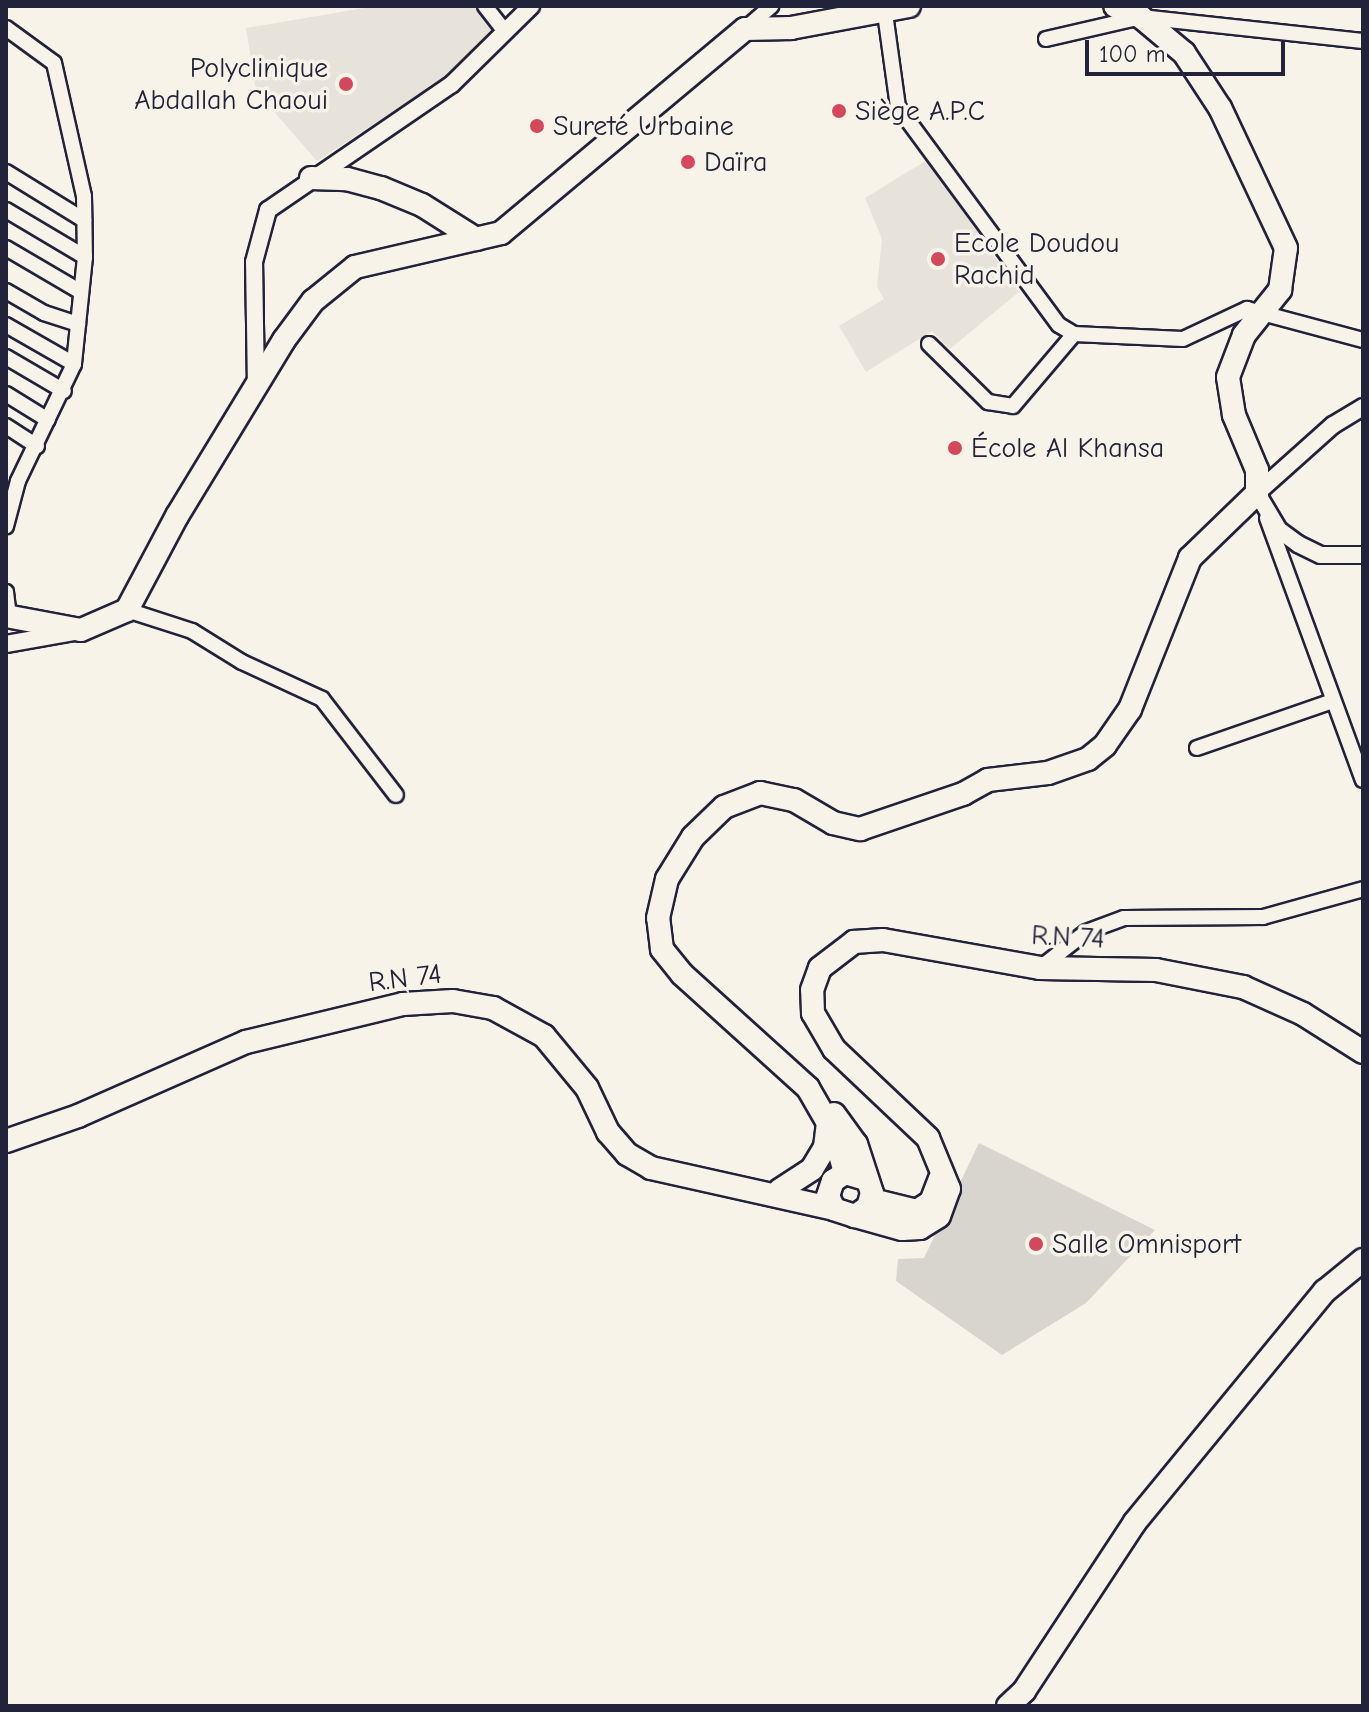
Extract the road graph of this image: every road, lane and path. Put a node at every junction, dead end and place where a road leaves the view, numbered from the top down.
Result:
1 (485, 6) edge
2 (531, 6) edge
3 (771, 6) edge
4 (778, 6) edge
5 (909, 6) edge
6 (1115, 6) edge
7 (884, 8) edge
8 (1141, 17) junction
9 (6, 28) edge
10 (791, 28) junction
11 (503, 29) junction
12 (745, 29) junction
13 (1046, 39) dead end
14 (1363, 41) edge
15 (6, 172) edge
16 (311, 178) junction
17 (6, 210) edge
18 (84, 220) junction
19 (476, 239) junction
20 (6, 248) edge
21 (85, 257) junction
22 (6, 291) edge
23 (81, 292) junction
24 (1261, 312) junction
25 (78, 324) junction
26 (6, 325) edge
27 (1074, 334) junction
28 (1363, 340) edge
29 (929, 344) dead end
30 (6, 357) edge
31 (74, 364) junction
32 (256, 387) junction
33 (64, 391) junction
34 (6, 394) edge
35 (1363, 407) edge
36 (48, 420) junction
37 (6, 426) edge
38 (37, 446) junction
39 (12, 476) edge
40 (1257, 493) junction
41 (8, 504) edge
42 (6, 526) edge
43 (1363, 555) edge
44 (6, 592) edge
45 (127, 610) junction
46 (8, 616) edge
47 (81, 630) junction
48 (6, 644) edge
49 (1333, 701) junction
50 (1363, 738) edge
51 (1348, 744) junction
52 (1197, 748) dead end
53 (1363, 780) edge
54 (396, 795) dead end
55 (1363, 889) edge
56 (1040, 968) junction
57 (1363, 1052) edge
58 (824, 1113) junction
59 (6, 1141) edge
60 (769, 1191) junction
61 (851, 1193) junction
62 (1363, 1260) edge
63 (1008, 1706) edge

1 - 11 street
2 - 11 street
3 - 12 street
4 - 10 main road
5 - 7 main road
6 - 8 main road
7 - 10 main road
7 - 27 street
8 - 13 street
8 - 14 street
8 - 24 main road
9 - 18 street
10 - 12 main road
11 - 16 street
12 - 19 main road
15 - 18 street
16 - 19 main road
16 - 32 street
17 - 21 street
18 - 21 street
19 - 32 main road
20 - 23 street
21 - 23 street
22 - 25 street
23 - 25 street
24 - 27 street
24 - 28 street
24 - 40 main road
25 - 31 street
26 - 31 street
27 - 29 street
30 - 33 street
31 - 33 street
32 - 45 main road
33 - 36 street
34 - 36 street
35 - 40 street
36 - 38 street
37 - 38 street
38 - 39 street
39 - 41 street
40 - 43 street
40 - 49 street
40 - 58 main road
41 - 42 street
44 - 46 street
45 - 47 main road
45 - 54 street
46 - 47 main road
47 - 48 street
49 - 51 street
49 - 52 street
50 - 51 street
51 - 53 street
55 - 56 street
56 - 57 main road, R.N 74
56 - 61 main road, R.N 74
58 - 60 main road
58 - 61 main road
59 - 60 main road, R.N 74
60 - 61 main road, R.N 74
62 - 63 main road

